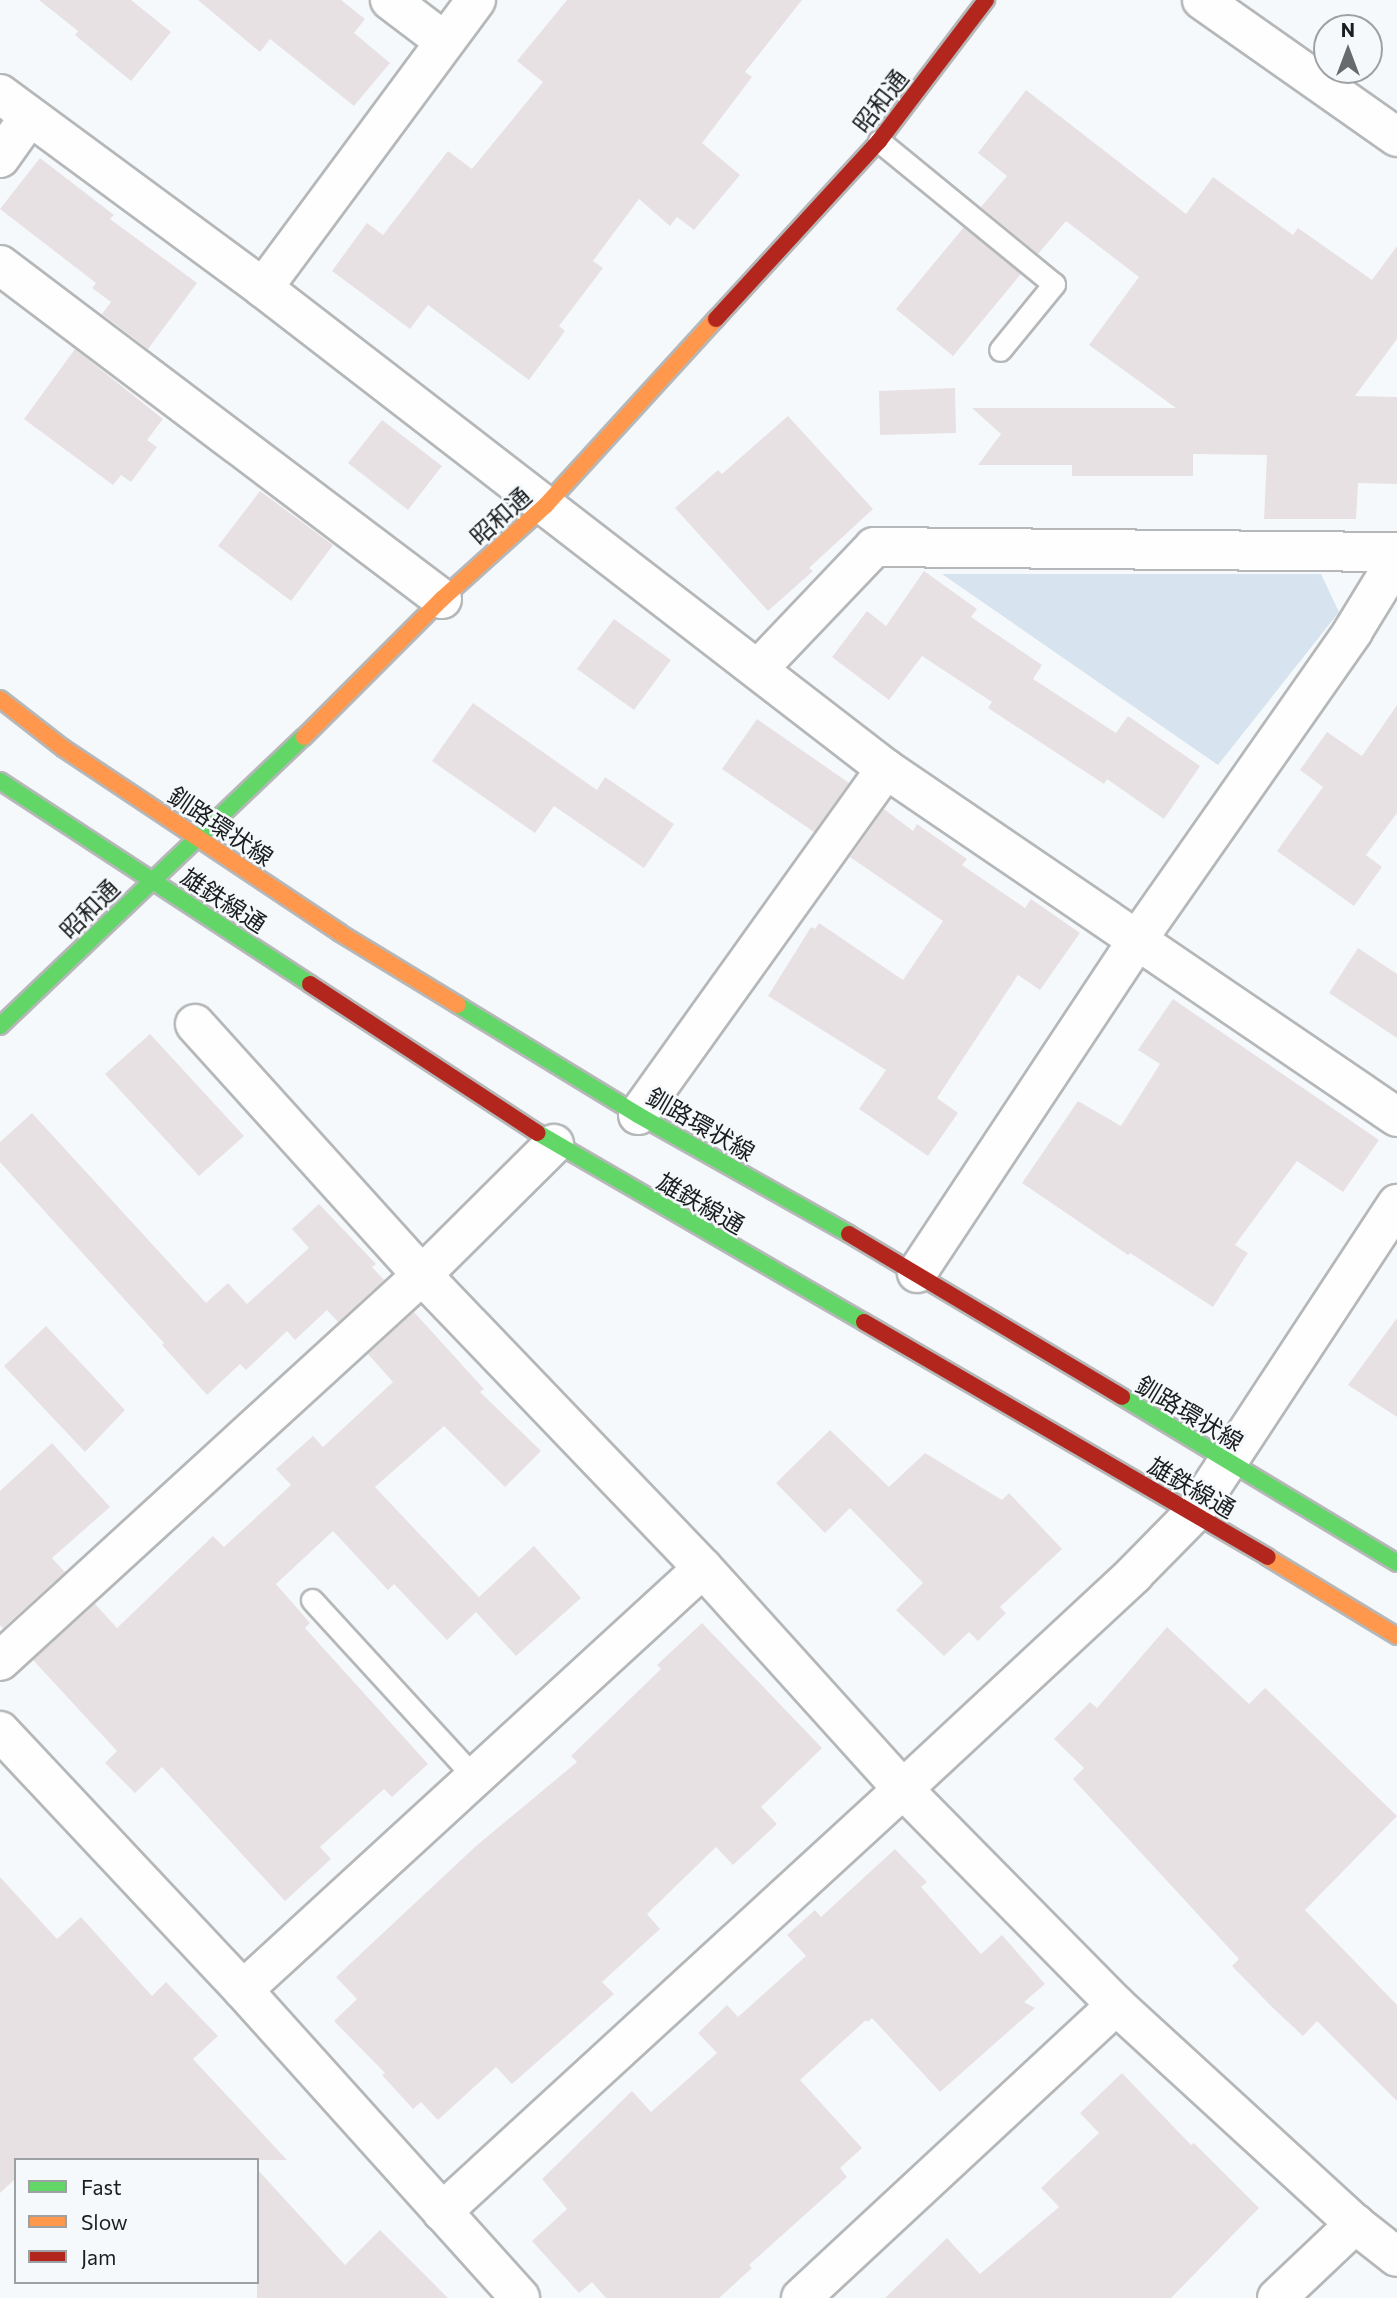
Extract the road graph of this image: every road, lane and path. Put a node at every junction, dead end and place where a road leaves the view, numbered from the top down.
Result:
1 (390, 0) edge
2 (476, 0) edge
3 (986, 0) edge
4 (1202, 0) edge
5 (1243, 12) edge
6 (444, 41) junction
7 (15, 106) edge
8 (1397, 137) edge
9 (879, 141) junction
10 (0, 158) edge
11 (0, 265) edge
12 (263, 288) junction
13 (1000, 350) dead end
14 (547, 505) junction
15 (1397, 552) edge
16 (1397, 559) edge
17 (442, 598) junction
18 (758, 670) junction
19 (0, 699) edge
20 (886, 769) junction
21 (0, 781) edge
22 (197, 838) junction
23 (150, 880) junction
24 (1137, 940) junction
25 (195, 1024) dead end
26 (0, 1026) edge
27 (638, 1115) junction
28 (1397, 1117) edge
29 (554, 1144) junction
30 (1397, 1204) edge
31 (916, 1273) junction
32 (422, 1275) junction
33 (1226, 1462) junction
34 (1194, 1513) junction
35 (1397, 1563) edge
36 (702, 1568) junction
37 (312, 1600) dead end
38 (1397, 1636) edge
39 (0, 1661) edge
40 (0, 1731) edge
41 (474, 1777) junction
42 (903, 1789) junction
43 (243, 1990) junction
44 (1116, 2004) junction
45 (442, 2212) junction
46 (1355, 2224) junction
47 (1397, 2258) edge
48 (513, 2296) edge
49 (801, 2298) edge
50 (1277, 2298) edge

1 - 6 street
2 - 6 street
3 - 9 main road, 昭和通
4 - 5 street
5 - 8 street
6 - 12 street
7 - 10 street
7 - 12 street
9 - 13 lane
9 - 14 main road, 昭和通
11 - 17 street
12 - 14 street
14 - 17 main road, 昭和通
14 - 18 street
15 - 18 street
16 - 24 street
17 - 22 main road, 昭和通
18 - 20 street
19 - 22 main road, 釧路環状線
20 - 24 street
20 - 27 street
21 - 23 main road, 雄鉄線通
22 - 23 main road, 昭和通
22 - 27 main road, 釧路環状線
23 - 26 main road, 昭和通
23 - 29 main road, 雄鉄線通
24 - 28 street
24 - 31 street
25 - 32 street
27 - 31 main road, 釧路環状線
29 - 32 street
29 - 34 main road, 雄鉄線通
30 - 33 street
31 - 33 main road, 釧路環状線
32 - 36 street
32 - 39 street
33 - 34 street
33 - 35 main road, 釧路環状線
34 - 38 main road, 雄鉄線通
34 - 42 street
36 - 41 street
36 - 42 street
37 - 41 lane
40 - 43 street
41 - 43 street
42 - 44 street
42 - 45 street
43 - 45 street
44 - 46 street
44 - 49 street
45 - 48 street
46 - 47 street
46 - 50 street

